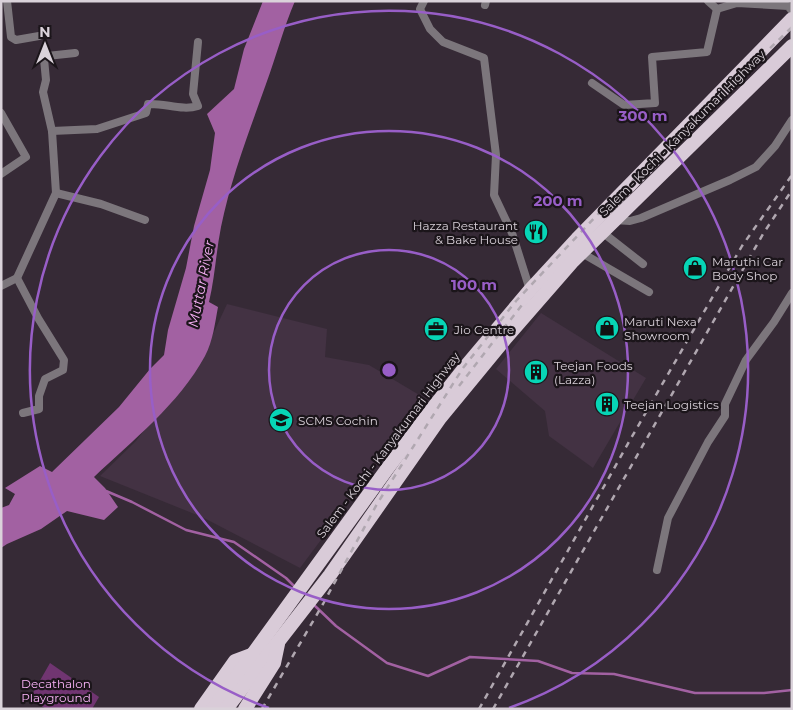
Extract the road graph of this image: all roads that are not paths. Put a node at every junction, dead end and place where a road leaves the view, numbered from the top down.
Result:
1 (7, 1) edge
2 (424, 1) edge
3 (708, 1) edge
4 (717, 9) junction
5 (792, 11) edge
6 (787, 24) edge
7 (39, 36) dead end
8 (792, 41) edge
9 (198, 42) dead end
10 (792, 46) edge
11 (75, 53) dead end
12 (592, 83) dead end
13 (1, 113) edge
14 (792, 120) edge
15 (52, 131) junction
16 (1, 174) edge
17 (56, 193) junction
18 (145, 220) dead end
19 (614, 220) junction
20 (602, 232) junction
21 (582, 253) junction
22 (643, 264) dead end
23 (17, 278) junction
24 (1, 286) edge
25 (530, 290) junction
26 (650, 292) dead end
27 (792, 293) edge
28 (23, 413) dead end
29 (657, 570) dead end
30 (279, 641) junction
31 (251, 655) junction
32 (201, 709) edge
33 (213, 709) edge
34 (226, 709) edge
35 (245, 709) edge

1 - 7 street
2 - 25 street
3 - 4 street
4 - 5 street
4 - 12 street
6 - 8 highway
6 - 25 highway, Salem - Kochi - Kanyakumari Highway
9 - 15 street
10 - 19 highway, Salem - Kochi - Kanyakumari Highway
11 - 15 street
13 - 16 street
14 - 19 street
15 - 17 street
17 - 18 street
17 - 23 street
19 - 20 highway, Salem - Kochi - Kanyakumari Highway
20 - 21 highway, Salem - Kochi - Kanyakumari Highway
20 - 22 street
21 - 26 street
21 - 30 highway, Salem - Kochi - Kanyakumari Highway
23 - 24 street
23 - 28 street
25 - 31 highway, Salem - Kochi - Kanyakumari Highway
27 - 29 street
30 - 34 highway, Salem - Kochi - Kanyakumari Highway
30 - 35 highway
31 - 32 highway
31 - 33 highway, Salem - Kochi - Kanyakumari Highway

